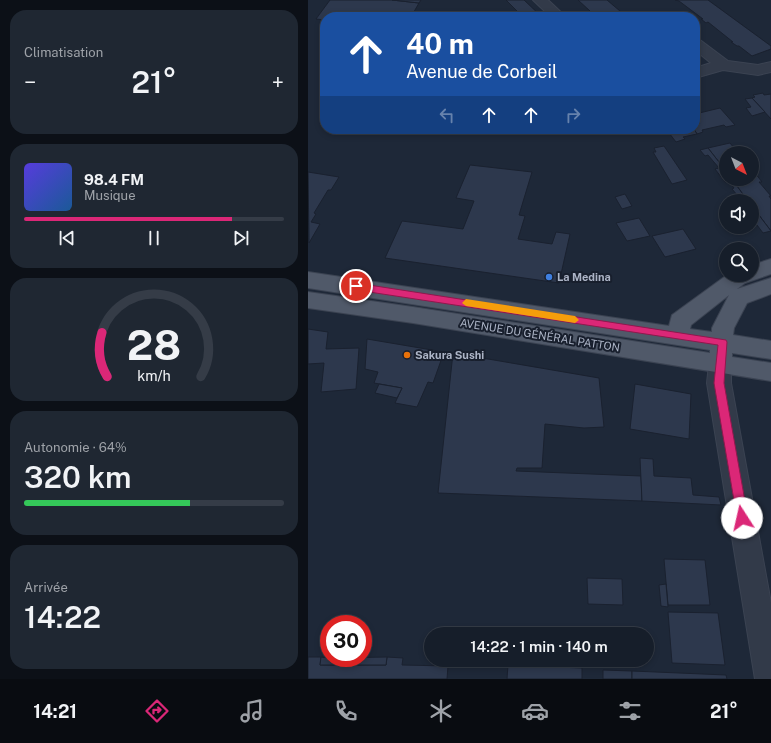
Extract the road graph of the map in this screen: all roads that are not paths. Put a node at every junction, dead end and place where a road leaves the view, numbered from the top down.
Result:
1 (540, 0) edge
2 (553, 12) edge
3 (700, 47) edge
4 (723, 64) junction
5 (771, 67) edge
6 (700, 71) edge
7 (771, 266) edge
8 (759, 270) edge
9 (308, 280) edge
10 (733, 282) edge
11 (771, 286) edge
12 (308, 300) edge
13 (679, 336) junction
14 (771, 350) edge
15 (721, 353) junction
16 (771, 372) edge
17 (770, 679) edge

1 - 2 street
3 - 4 street
4 - 5 street
4 - 6 street
7 - 8 main road
9 - 13 main road, AVENUE DU GÉNÉRAL PATTON
10 - 13 main road
11 - 15 main road
12 - 15 main road, AVENUE DU GÉNÉRAL PATTON
13 - 15 main road, AVENUE DU GÉNÉRAL PATTON
14 - 15 main road, AVENUE DU GÉNÉRAL PATTON
15 - 16 main road, AVENUE DU GÉNÉRAL PATTON
15 - 17 street

